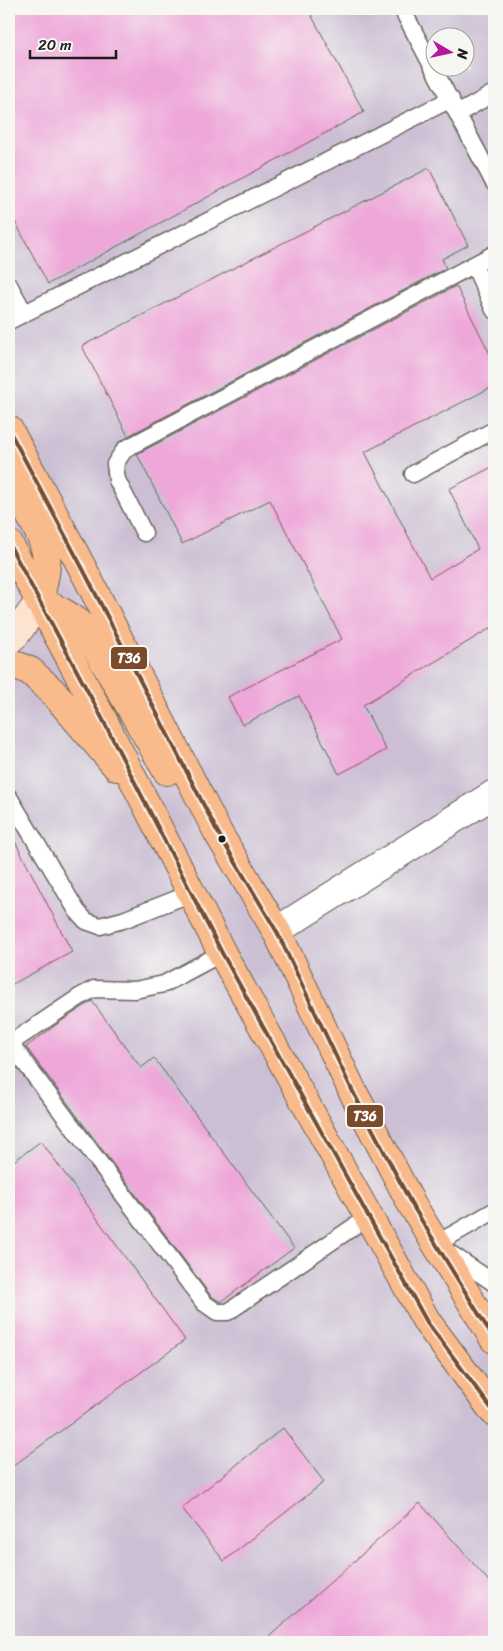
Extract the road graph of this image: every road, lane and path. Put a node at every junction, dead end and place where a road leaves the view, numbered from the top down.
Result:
1 (402, 9) edge
2 (494, 93) edge
3 (455, 106) junction
4 (494, 183) edge
5 (494, 254) edge
6 (474, 265) junction
7 (9, 285) edge
8 (494, 310) edge
9 (24, 312) junction
10 (9, 321) edge
11 (9, 430) edge
12 (494, 430) edge
13 (413, 474) dead end
14 (9, 480) edge
15 (144, 533) dead end
16 (9, 544) edge
17 (39, 602) junction
18 (9, 614) edge
19 (9, 640) edge
20 (9, 662) edge
21 (134, 780) junction
22 (494, 794) edge
23 (9, 797) edge
24 (192, 893) junction
25 (276, 931) junction
26 (222, 953) junction
27 (10, 1044) edge
28 (494, 1211) edge
29 (368, 1217) junction
30 (436, 1244) junction
31 (494, 1283) edge
32 (494, 1339) edge
33 (494, 1412) edge

1 - 3 lane
2 - 3 lane
3 - 4 lane
3 - 9 lane
5 - 6 lane
6 - 8 lane
6 - 15 lane
7 - 9 lane
9 - 10 lane
11 - 25 main road
12 - 13 lane
14 - 17 main road
16 - 17 main road
17 - 18 street
17 - 19 street
17 - 21 main road
17 - 25 main road
20 - 21 main road
21 - 24 main road
22 - 25 street
23 - 24 lane
24 - 26 main road
25 - 30 main road
26 - 27 lane
26 - 29 main road
27 - 29 lane
28 - 30 lane
29 - 33 main road
30 - 31 lane
30 - 32 main road

